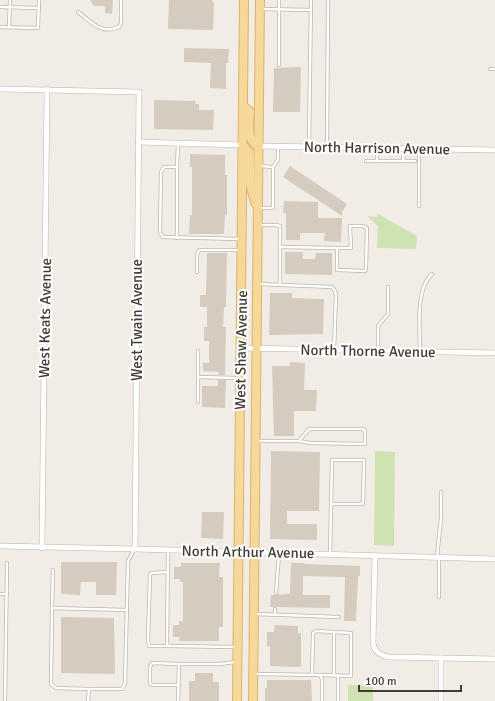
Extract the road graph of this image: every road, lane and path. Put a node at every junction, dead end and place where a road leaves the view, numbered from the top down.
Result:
1 (10, 0) edge
2 (39, 0) edge
3 (121, 0) edge
4 (244, 0) edge
5 (260, 0) edge
6 (279, 0) edge
7 (311, 0) edge
8 (328, 0) edge
9 (0, 7) edge
10 (10, 8) junction
11 (39, 8) junction
12 (260, 9) junction
13 (279, 10) junction
14 (311, 10) junction
15 (78, 12) dead end
16 (0, 27) edge
17 (9, 27) junction
18 (279, 65) dead end
19 (490, 69) dead end
20 (495, 69) edge
21 (0, 88) edge
22 (47, 89) junction
23 (243, 106) junction
24 (138, 142) junction
25 (178, 144) junction
26 (243, 145) junction
27 (258, 146) junction
28 (278, 146) junction
29 (309, 146) junction
30 (327, 147) junction
31 (377, 148) junction
32 (404, 148) junction
33 (419, 148) junction
34 (495, 150) edge
35 (366, 161) dead end
36 (377, 161) junction
37 (403, 161) junction
38 (415, 161) dead end
39 (258, 166) junction
40 (178, 167) junction
41 (273, 167) junction
42 (419, 206) dead end
43 (258, 210) junction
44 (258, 225) junction
45 (177, 238) junction
46 (242, 239) junction
47 (280, 247) junction
48 (337, 248) junction
49 (242, 250) junction
50 (197, 272) dead end
51 (432, 274) dead end
52 (257, 284) junction
53 (280, 285) junction
54 (388, 287) dead end
55 (240, 348) junction
56 (256, 348) junction
57 (198, 350) dead end
58 (334, 350) junction
59 (378, 351) junction
60 (420, 352) junction
61 (495, 353) edge
62 (198, 377) junction
63 (240, 378) junction
64 (198, 402) dead end
65 (256, 441) junction
66 (299, 441) junction
67 (441, 492) dead end
68 (331, 504) junction
69 (0, 546) edge
70 (42, 548) junction
71 (135, 549) junction
72 (168, 550) junction
73 (239, 552) junction
74 (254, 553) junction
75 (279, 553) junction
76 (330, 554) junction
77 (375, 556) junction
78 (438, 558) junction
79 (495, 559) edge
80 (7, 563) dead end
81 (53, 570) dead end
82 (168, 572) junction
83 (276, 593) dead end
84 (0, 594) edge
85 (7, 594) junction
86 (440, 597) dead end
87 (52, 608) junction
88 (275, 609) dead end
89 (127, 610) junction
90 (254, 614) junction
91 (275, 614) junction
92 (339, 617) dead end
93 (334, 632) junction
94 (169, 646) junction
95 (238, 647) junction
96 (442, 658) junction
97 (495, 659) edge
98 (238, 661) junction
99 (179, 664) junction
100 (253, 674) junction
101 (312, 675) junction
102 (320, 675) junction
103 (334, 676) junction
104 (338, 676) junction
105 (179, 685) junction
106 (88, 689) junction
107 (5, 701) edge
108 (88, 701) edge
109 (178, 701) edge
110 (237, 701) edge
111 (253, 701) edge
112 (322, 701) edge
113 (338, 701) edge
114 (441, 701) edge

1 - 10 lane
2 - 11 lane
3 - 15 lane
4 - 23 main road, West Shaw Avenue
5 - 12 main road, West Shaw Avenue
6 - 13 lane
7 - 14 lane
8 - 30 lane
9 - 10 lane
10 - 11 lane
10 - 17 lane
11 - 17 lane
12 - 13 lane
12 - 27 main road, West Shaw Avenue
13 - 14 lane
13 - 18 lane
14 - 29 lane
16 - 17 lane
19 - 20 lane
21 - 22 street
22 - 24 street, West Twain Avenue
22 - 70 street, West Keats Avenue
23 - 26 main road, West Shaw Avenue
23 - 27 main road
24 - 25 street
24 - 71 street, West Twain Avenue
25 - 26 street
25 - 40 lane
26 - 43 main road
26 - 46 main road, West Shaw Avenue
27 - 28 street, North Harrison Avenue
27 - 39 main road, West Shaw Avenue
28 - 29 street, North Harrison Avenue
28 - 41 lane
29 - 30 street, North Harrison Avenue
30 - 31 street, North Harrison Avenue
31 - 32 street, North Harrison Avenue
31 - 36 lane
32 - 33 street, North Harrison Avenue
32 - 37 lane
33 - 34 street, North Harrison Avenue
33 - 42 lane
35 - 36 lane
36 - 37 lane
37 - 38 lane
39 - 41 lane
39 - 43 main road, West Shaw Avenue
40 - 45 lane
40 - 45 lane
41 - 43 lane
43 - 44 main road, West Shaw Avenue
44 - 47 lane
44 - 52 main road, West Shaw Avenue
45 - 46 lane
46 - 49 main road, West Shaw Avenue
47 - 48 lane
47 - 53 lane
48 - 48 lane
49 - 50 lane
49 - 55 main road, West Shaw Avenue
51 - 60 lane
52 - 53 lane
52 - 56 main road, West Shaw Avenue
53 - 58 lane
54 - 59 lane
55 - 56 street, North Thorne Avenue
55 - 63 main road, West Shaw Avenue
56 - 58 street, North Thorne Avenue
56 - 65 main road, West Shaw Avenue
57 - 62 lane
58 - 59 street, North Thorne Avenue
59 - 60 street, North Thorne Avenue
60 - 61 street, North Thorne Avenue
62 - 63 lane
62 - 64 lane
63 - 73 main road, West Shaw Avenue
65 - 66 lane
65 - 74 main road, West Shaw Avenue
66 - 66 lane
67 - 78 lane
68 - 68 lane
68 - 76 lane
69 - 70 street, North Arthur Avenue
70 - 71 street, North Arthur Avenue
71 - 72 street, North Arthur Avenue
71 - 89 lane
72 - 73 street, North Arthur Avenue
72 - 82 lane
73 - 74 street, North Arthur Avenue
73 - 95 main road, West Shaw Avenue
74 - 75 street, North Arthur Avenue
74 - 90 main road, West Shaw Avenue
75 - 76 street, North Arthur Avenue
75 - 83 lane
76 - 77 street, North Arthur Avenue
77 - 78 street, North Arthur Avenue
77 - 96 street
78 - 79 street, North Arthur Avenue
78 - 86 lane
80 - 85 lane
81 - 87 lane
82 - 94 lane
82 - 94 lane
84 - 85 lane
85 - 107 lane
87 - 89 lane
87 - 106 lane
88 - 91 lane
89 - 106 lane
90 - 91 lane
90 - 100 main road, West Shaw Avenue
91 - 92 lane
93 - 101 lane
93 - 103 lane
93 - 104 lane
94 - 95 lane
95 - 98 main road, West Shaw Avenue
96 - 97 street
96 - 114 street
98 - 99 lane
98 - 110 main road, West Shaw Avenue
99 - 105 lane
99 - 105 lane
100 - 101 lane
100 - 111 main road, West Shaw Avenue
101 - 102 lane
102 - 103 lane
102 - 112 lane
103 - 104 lane
104 - 113 lane
105 - 109 lane
106 - 108 lane

